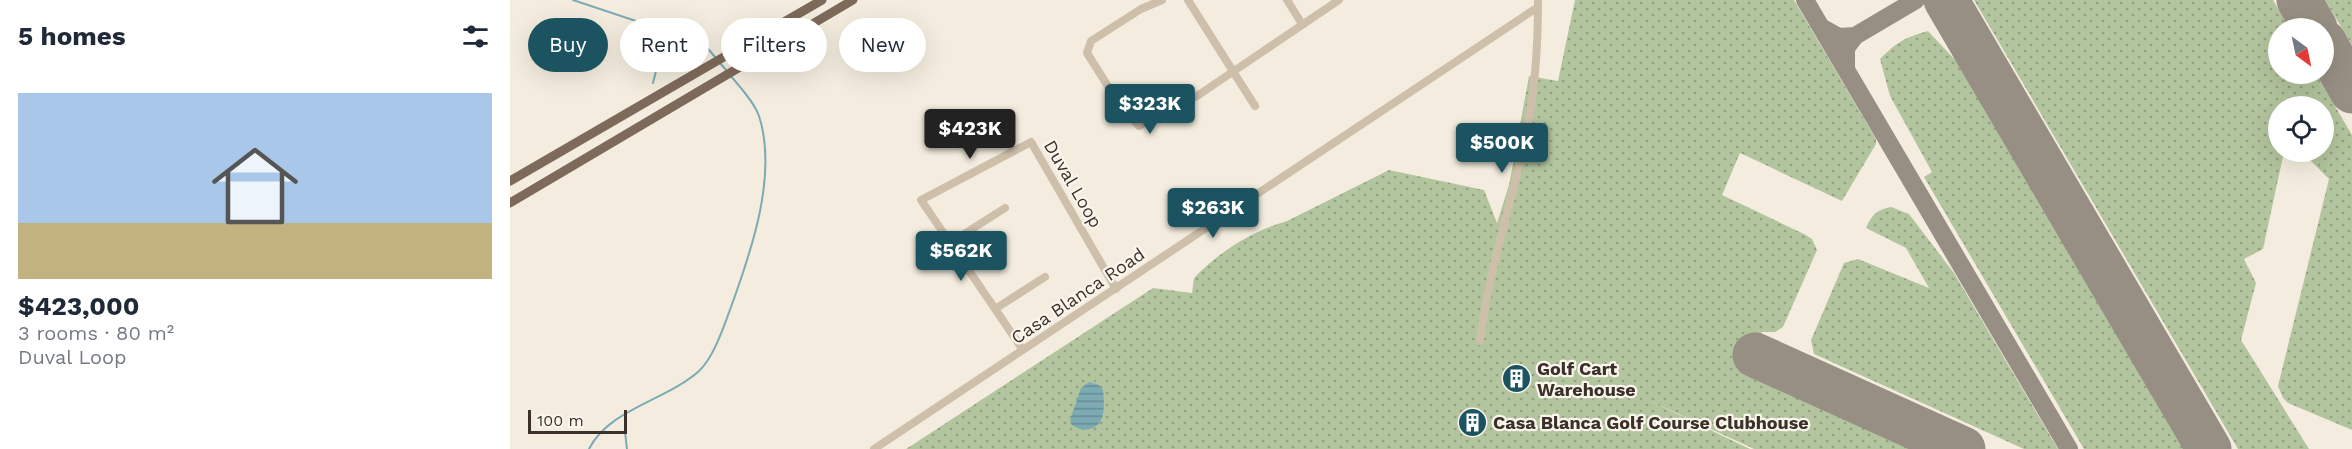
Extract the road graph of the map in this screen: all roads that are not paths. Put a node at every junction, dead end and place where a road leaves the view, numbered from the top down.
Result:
1 (822, 0) edge
2 (853, 0) edge
3 (1162, 0) edge
4 (1188, 0) edge
5 (1287, 0) edge
6 (1339, 0) edge
7 (1538, 4) edge
8 (1302, 24) junction
9 (1232, 71) junction
10 (1255, 106) dead end
11 (606, 126) junction
12 (615, 140) junction
13 (510, 181) edge
14 (510, 203) edge
15 (1005, 208) dead end
16 (950, 243) junction
17 (1045, 277) dead end
18 (1116, 288) junction
19 (996, 309) junction
20 (1480, 341) dead end
21 (1023, 350) junction
22 (874, 449) edge

1 - 11 main road
2 - 12 main road
3 - 9 street
4 - 9 street
5 - 8 street
6 - 8 street
7 - 18 street, Casa Blanca Road
7 - 20 street, Casa Blanca Road
8 - 9 street
9 - 10 street
11 - 12 main road
11 - 13 main road
12 - 14 main road
15 - 16 street
16 - 18 street, Duval Loop
16 - 19 street, Duval Loop
17 - 19 street
18 - 21 street, Casa Blanca Road
19 - 21 street, Duval Loop
21 - 22 street, Casa Blanca Road

